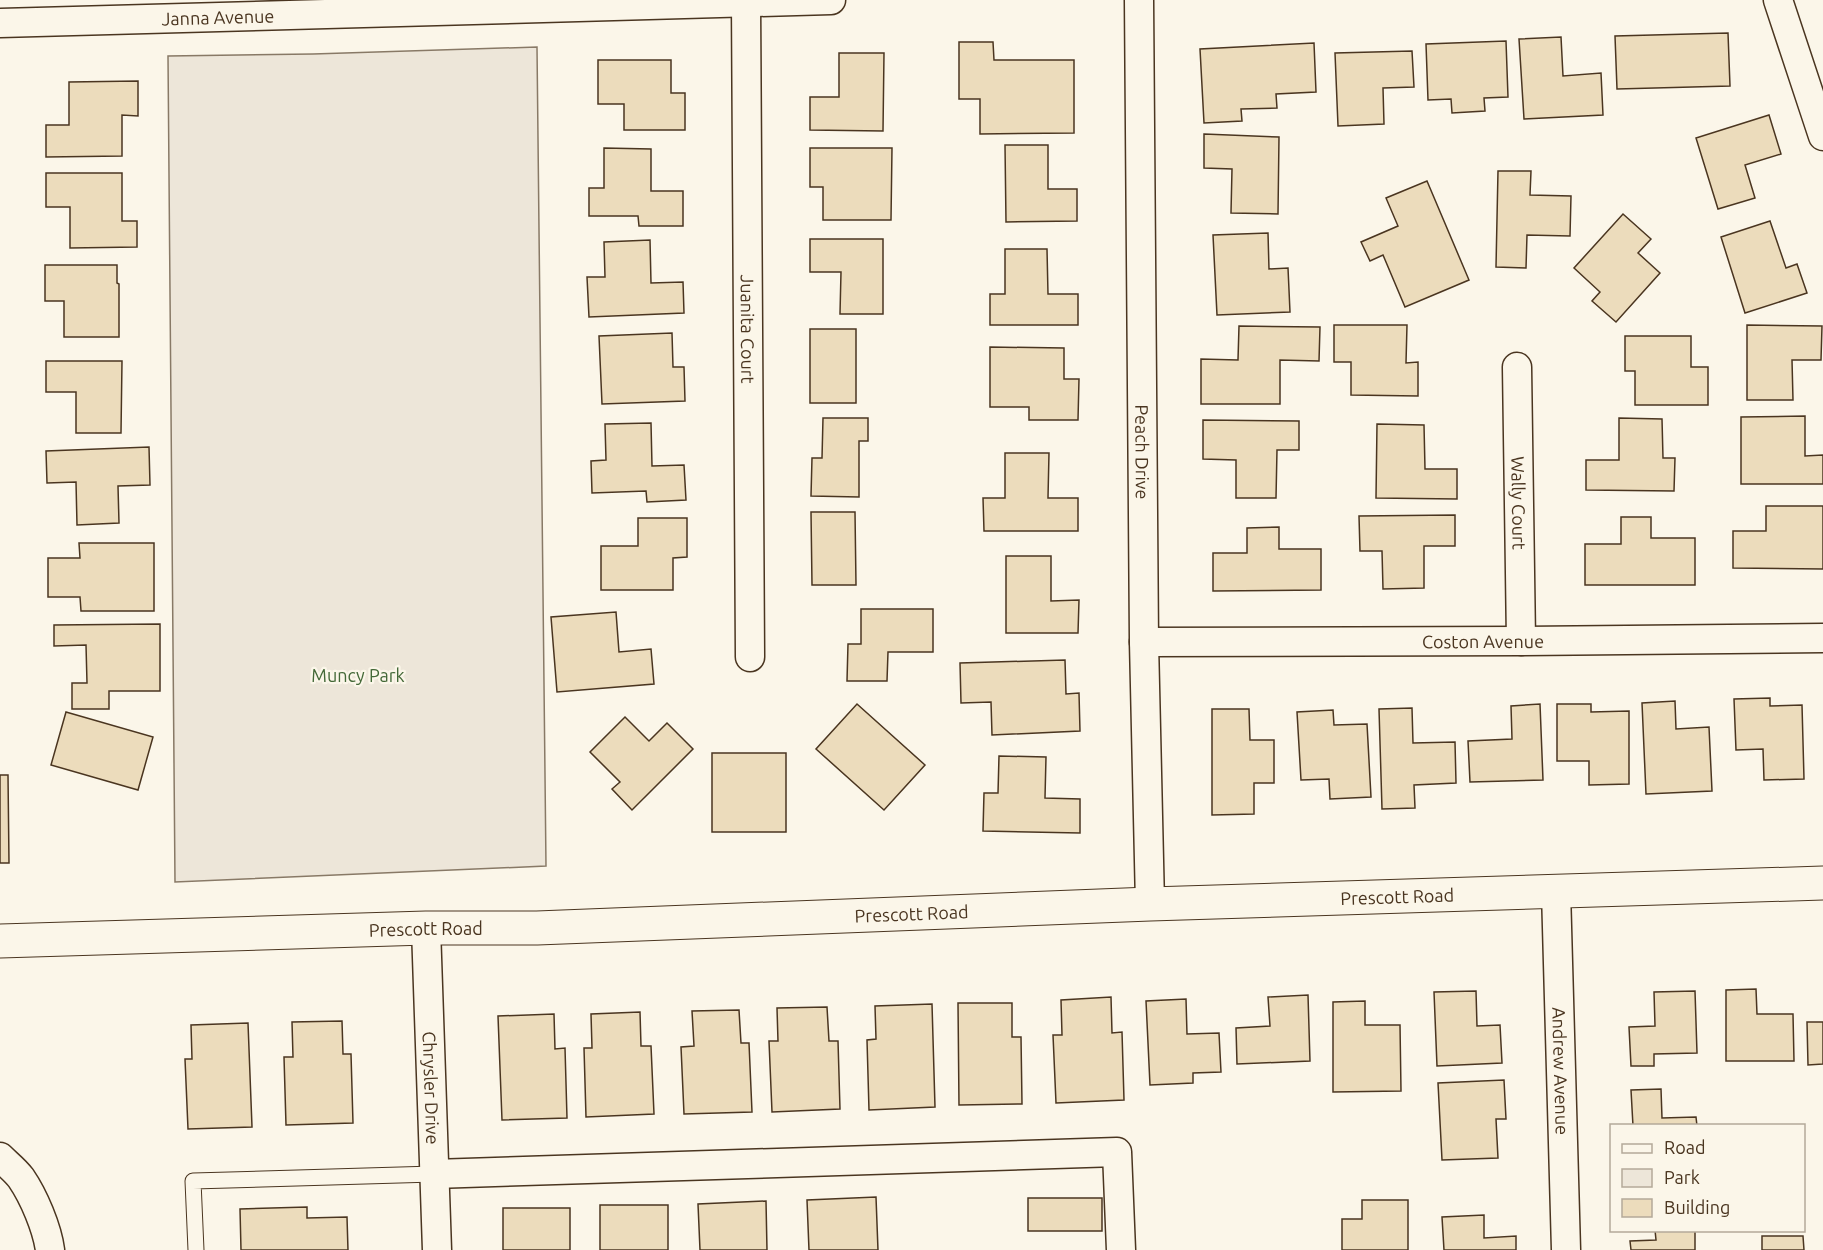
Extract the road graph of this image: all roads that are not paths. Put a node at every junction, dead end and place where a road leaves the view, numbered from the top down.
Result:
1 (831, 0) edge
2 (1139, 0) edge
3 (1778, 0) edge
4 (746, 2) junction
5 (0, 23) edge
6 (1823, 136) edge
7 (1517, 367) dead end
8 (1823, 638) edge
9 (1521, 641) junction
10 (1144, 642) junction
11 (750, 657) dead end
12 (1823, 883) edge
13 (1556, 891) junction
14 (1150, 904) junction
15 (426, 928) junction
16 (0, 941) edge
17 (0, 1157) edge
18 (434, 1174) junction
19 (50, 1250) edge
20 (196, 1250) edge
21 (437, 1250) edge
22 (1121, 1250) edge
23 (1566, 1250) edge

1 - 4 street, Janna Avenue
2 - 10 street, Peach Drive
3 - 6 street
4 - 5 street, Janna Avenue
4 - 11 street, Juanita Court
7 - 9 street, Wally Court
8 - 9 street, Coston Avenue
9 - 10 street, Coston Avenue
10 - 14 street, Peach Drive
12 - 13 main road, Prescott Road
13 - 14 main road, Prescott Road
13 - 23 street, Andrew Avenue
14 - 15 main road, Prescott Road
15 - 16 main road, Prescott Road
15 - 18 street, Chrysler Drive
17 - 19 street
18 - 20 lane
18 - 21 street, Chrysler Drive
18 - 22 street

